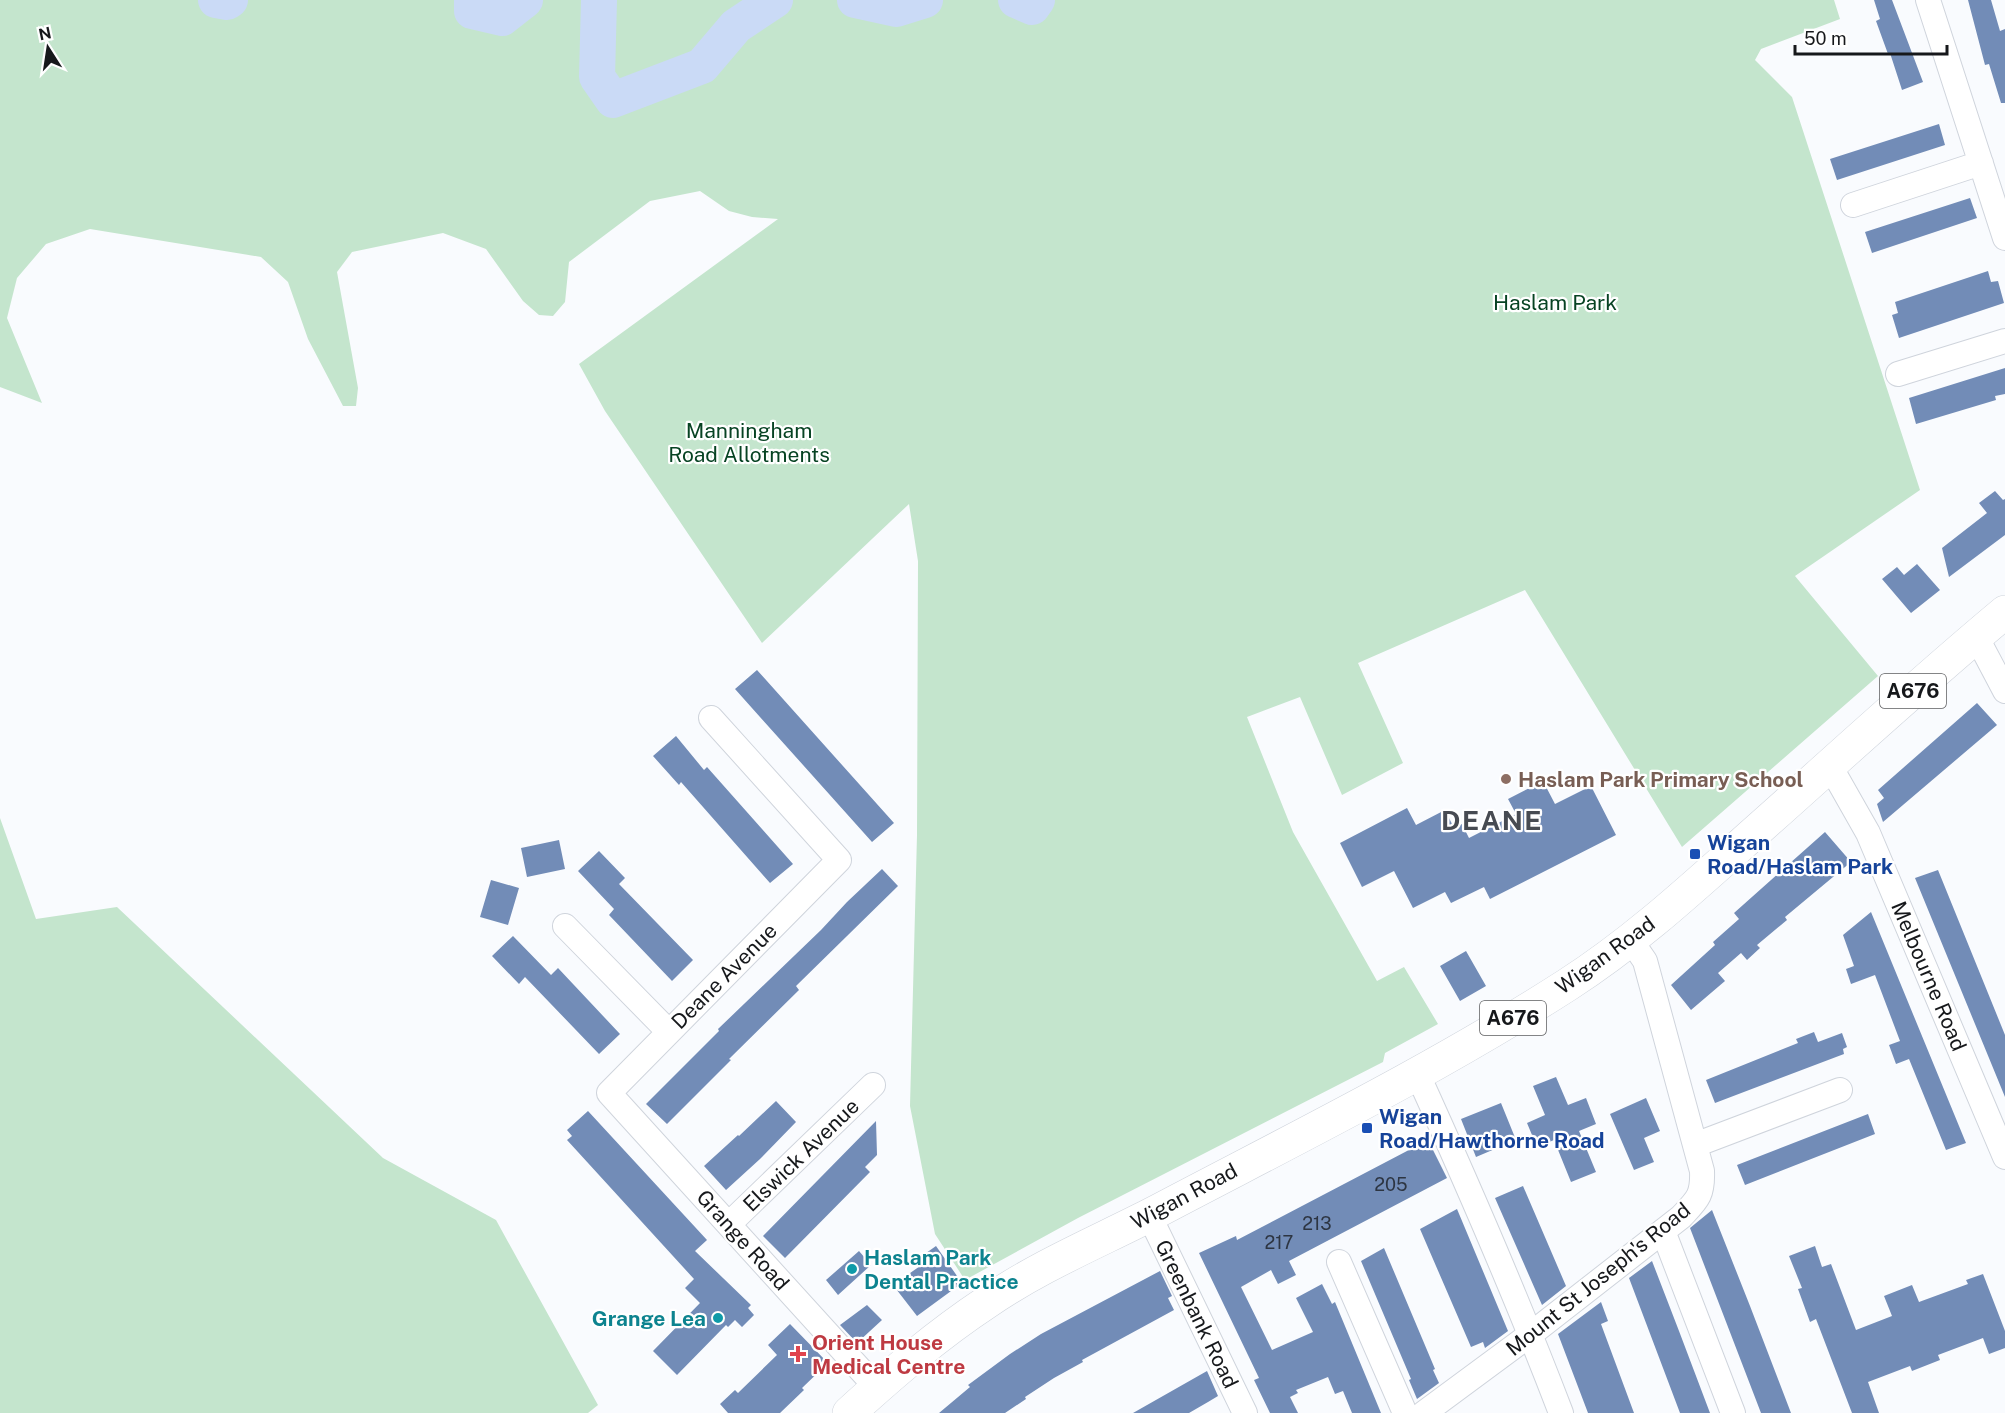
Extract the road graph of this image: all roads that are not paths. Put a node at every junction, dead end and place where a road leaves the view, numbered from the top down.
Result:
1 (1928, 0) edge
2 (1981, 164) junction
3 (1853, 205) dead end
4 (2005, 238) edge
5 (2005, 341) edge
6 (1898, 374) dead end
7 (2005, 612) edge
8 (1976, 636) junction
9 (2005, 691) edge
10 (711, 718) dead end
11 (1830, 766) junction
12 (566, 926) dead end
13 (1630, 939) junction
14 (669, 1032) junction
15 (1417, 1073) junction
16 (873, 1085) dead end
17 (1839, 1090) dead end
18 (609, 1093) joint
19 (1997, 1115) edge
20 (1695, 1145) junction
21 (2005, 1157) edge
22 (1149, 1215) junction
23 (729, 1224) junction
24 (1663, 1231) junction
25 (1339, 1262) dead end
26 (1531, 1334) junction
27 (877, 1388) junction
28 (1242, 1412) edge
29 (849, 1413) edge
30 (1405, 1413) edge
31 (1424, 1413) edge
32 (1561, 1413) edge
33 (1732, 1413) edge

1 - 2 street
2 - 3 street
2 - 4 street
5 - 6 street
7 - 8 main road, Wigan Road / A676
8 - 9 street
8 - 11 main road, Wigan Road / A676
10 - 14 street, Deane Avenue
11 - 13 main road, Wigan Road / A676
11 - 19 street, Melbourne Road
12 - 14 street
13 - 15 main road, Wigan Road / A676
13 - 20 street, Mount St Joseph's Road
14 - 18 street, Deane Avenue
15 - 22 main road, Wigan Road / A676
15 - 26 street
16 - 23 street, Elswick Avenue
17 - 20 street
18 - 23 street, Grange Road
19 - 21 street, Melbourne Road
20 - 24 street, Mount St Joseph's Road
22 - 27 main road, Wigan Road / A676
22 - 28 street, Greenbank Road
23 - 27 street, Grange Road
24 - 26 street, Mount St Joseph's Road
24 - 33 street
25 - 30 street
26 - 31 street, Mount St Joseph's Road
26 - 32 street
27 - 29 main road, Wigan Road / A676

